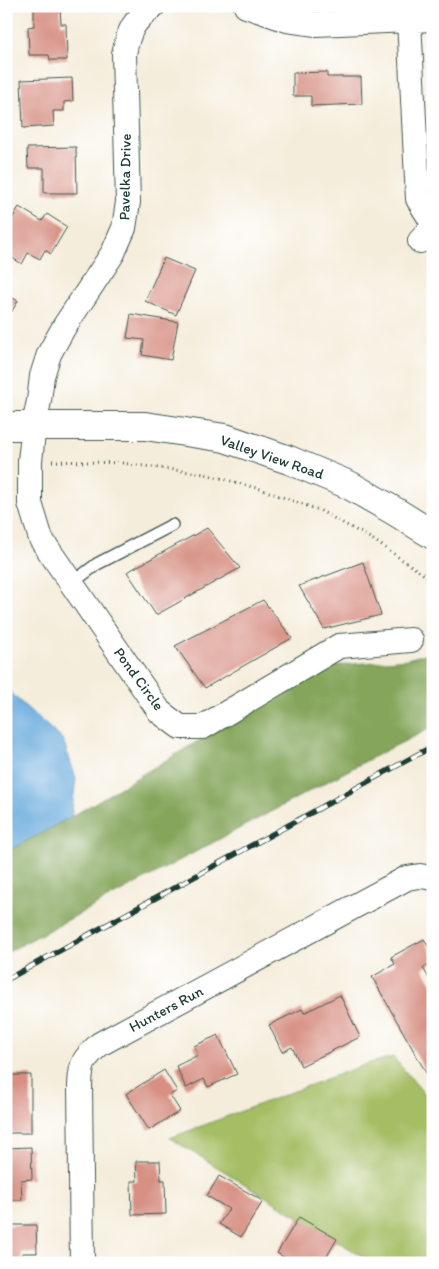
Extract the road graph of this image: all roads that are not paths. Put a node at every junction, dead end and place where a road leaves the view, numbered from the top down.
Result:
1 (153, 6) edge
2 (246, 6) edge
3 (433, 19) edge
4 (409, 20) junction
5 (428, 230) edge
6 (6, 426) edge
7 (34, 426) junction
8 (172, 525) dead end
9 (433, 535) edge
10 (72, 583) junction
11 (411, 640) dead end
12 (433, 878) edge
13 (82, 1263) edge

1 - 7 street, Pavelka Drive
2 - 4 street
3 - 4 street
4 - 5 street
6 - 7 street, Valley View Road
7 - 9 street, Valley View Road
7 - 10 street, Pond Circle
8 - 10 lane
10 - 11 street, Pond Circle
12 - 13 street, Hunters Run

